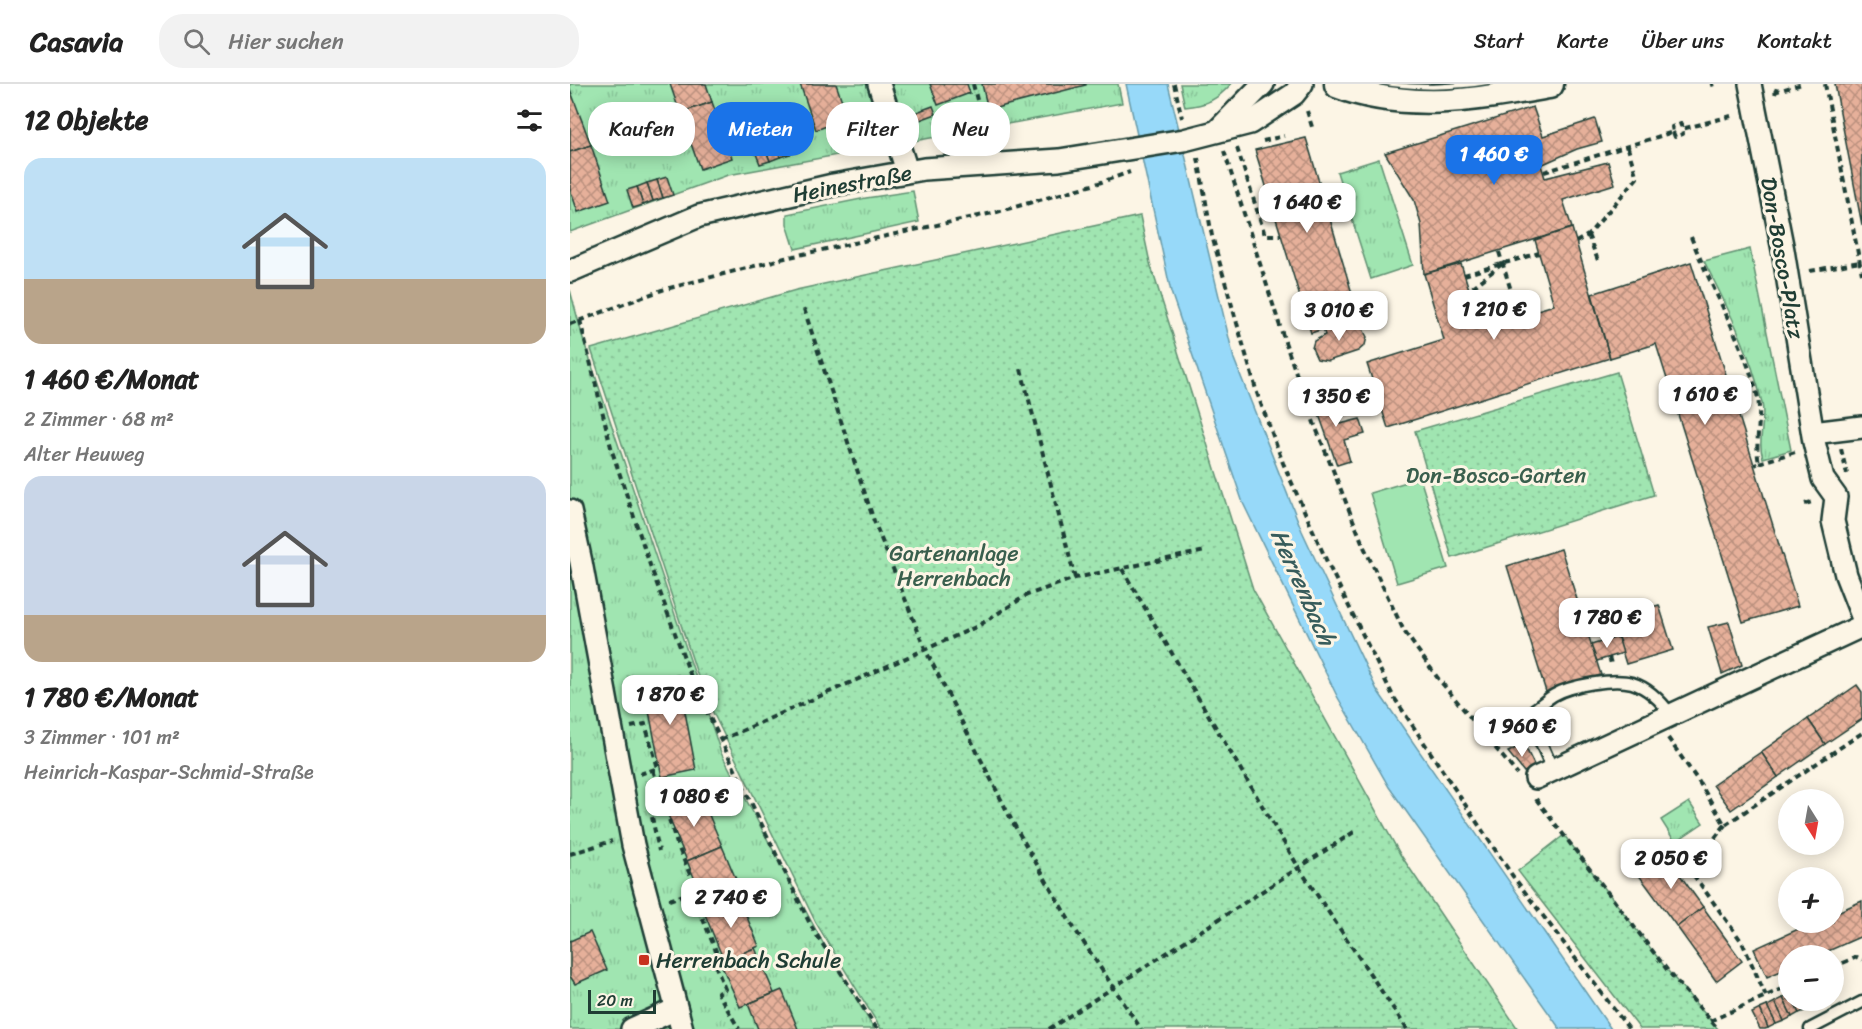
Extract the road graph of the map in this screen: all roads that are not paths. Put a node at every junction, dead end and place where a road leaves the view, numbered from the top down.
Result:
1 (879, 84) edge
2 (1263, 84) edge
3 (1302, 84) edge
4 (1339, 84) edge
5 (1549, 84) edge
6 (1750, 84) edge
7 (1217, 131) junction
8 (907, 171) junction
9 (570, 271) edge
10 (1862, 427) edge
11 (1813, 433) junction
12 (570, 511) edge
13 (1862, 616) edge
14 (1862, 626) edge
15 (1664, 719) junction
16 (1535, 780) joint
17 (1862, 1002) edge
18 (679, 1019) edge
19 (632, 1029) edge
20 (1810, 1029) edge

1 - 8 street
2 - 7 street
3 - 7 street, Heinestraße
4 - 5 street
6 - 11 street, Don-Bosco-Platz
7 - 8 street, Heinestraße
8 - 9 street, Heinestraße
10 - 11 street
11 - 13 street, Don-Bosco-Platz
12 - 18 street
14 - 15 street
15 - 16 street
15 - 16 lane
17 - 20 lane
18 - 19 street

